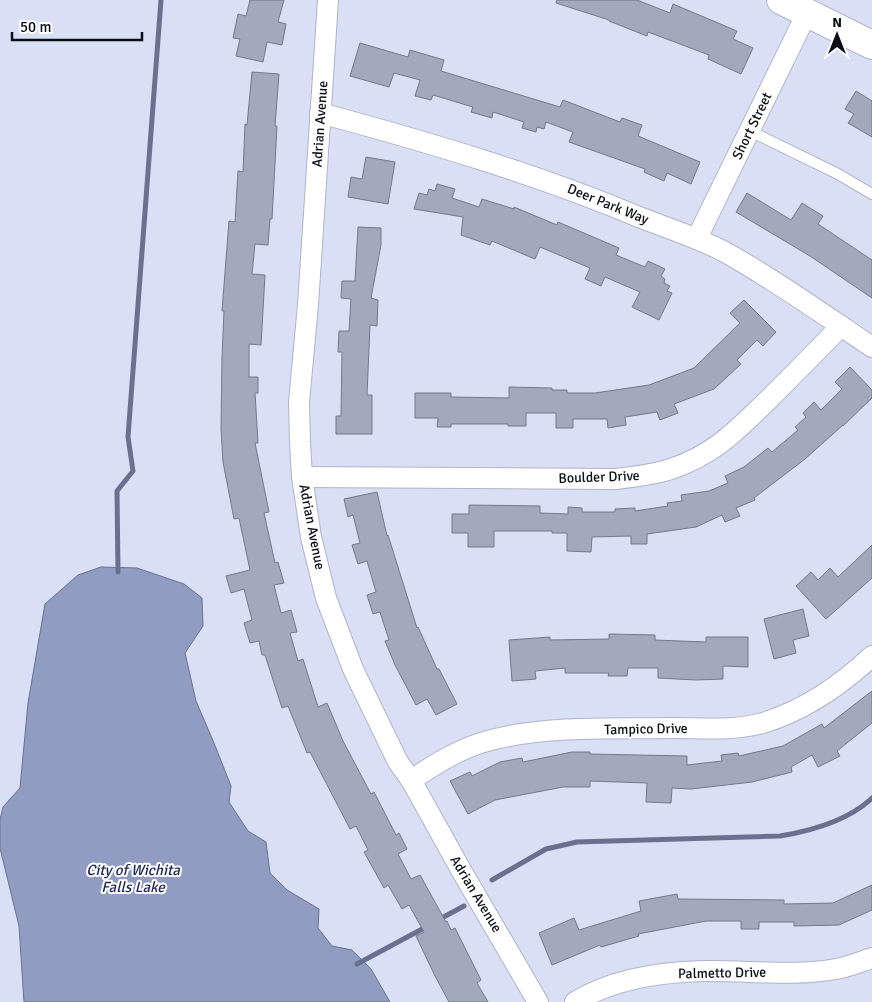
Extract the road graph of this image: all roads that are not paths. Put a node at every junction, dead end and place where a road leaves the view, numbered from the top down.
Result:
1 (328, 0) edge
2 (781, 0) edge
3 (807, 13) junction
4 (872, 46) edge
5 (320, 114) junction
6 (750, 131) junction
7 (872, 194) edge
8 (697, 238) junction
9 (841, 326) junction
10 (872, 348) edge
11 (302, 478) junction
12 (872, 656) edge
13 (411, 780) junction
14 (872, 958) edge
15 (538, 1002) edge
16 (575, 1002) edge

1 - 5 street, Adrian Avenue
2 - 3 main road
3 - 4 main road
3 - 6 street, Short Street
5 - 8 street, Deer Park Way
5 - 11 street, Adrian Avenue
6 - 7 lane
6 - 8 street, Short Street
8 - 9 street, Deer Park Way
9 - 10 street, Deer Park Way
9 - 11 street, Boulder Drive
11 - 13 street, Adrian Avenue
12 - 13 street, Tampico Drive
13 - 15 street, Adrian Avenue
14 - 16 street, Palmetto Drive

